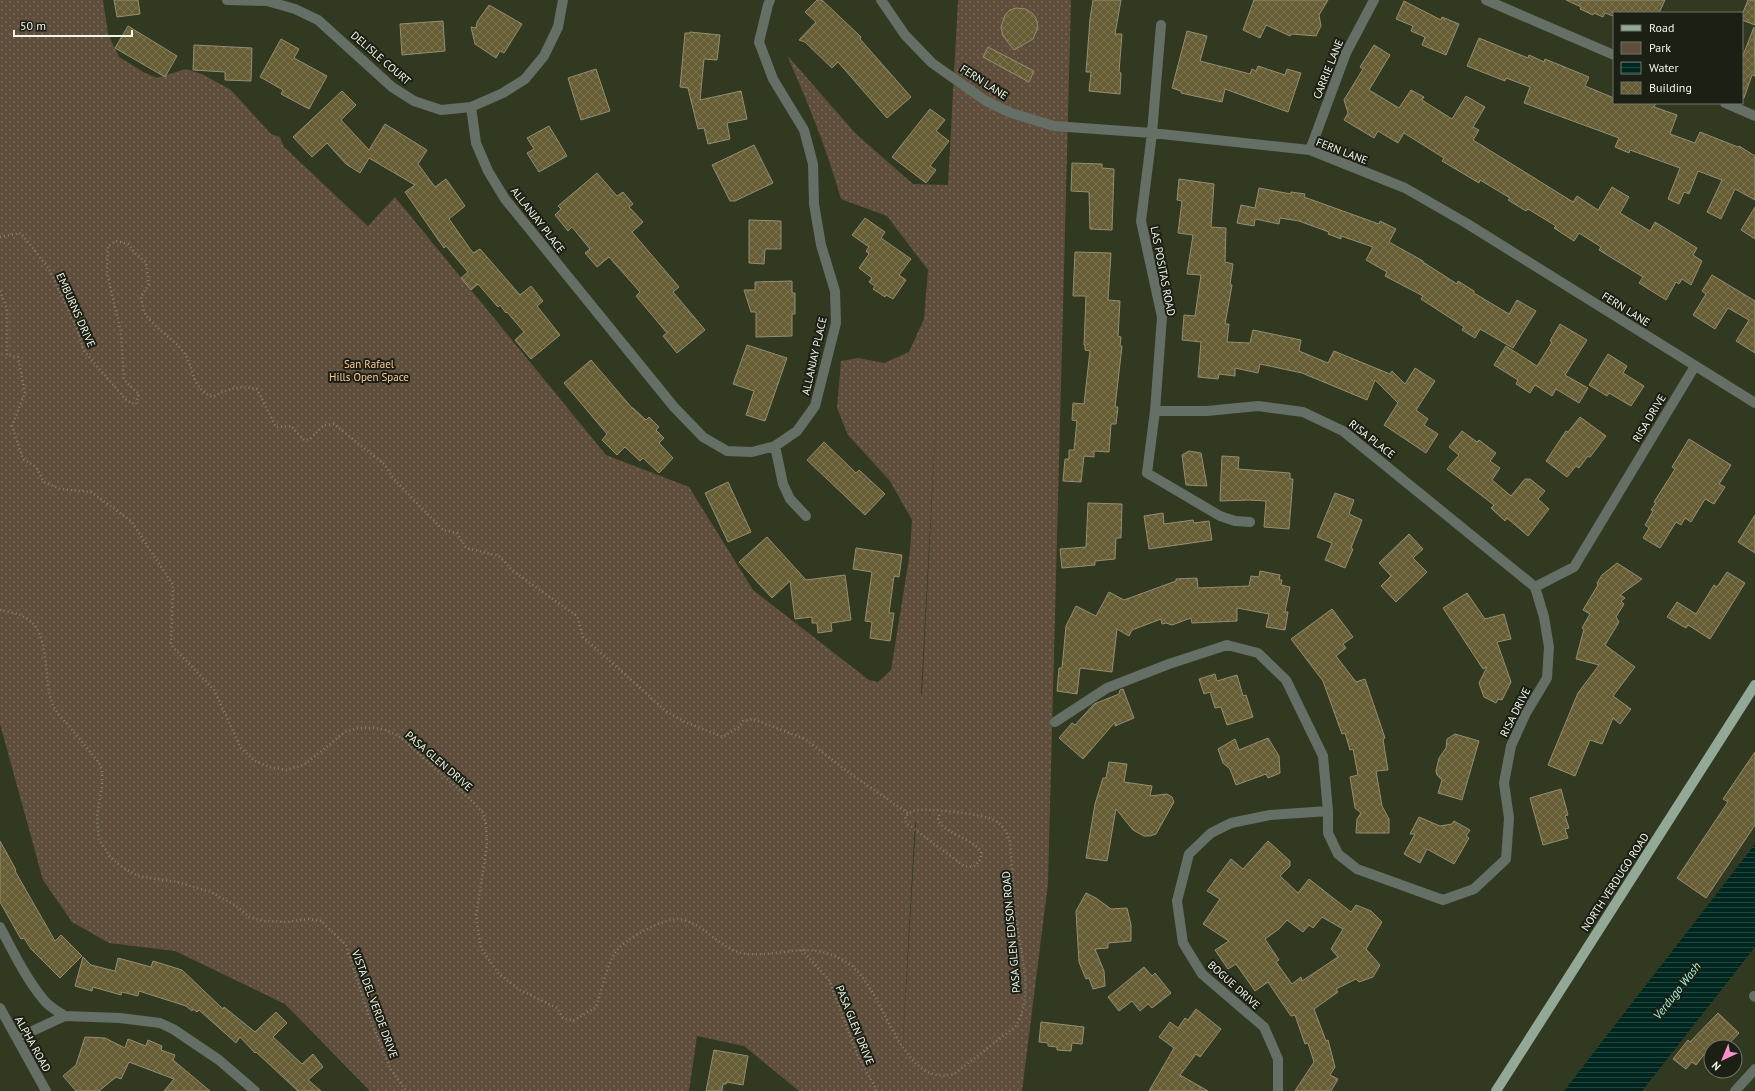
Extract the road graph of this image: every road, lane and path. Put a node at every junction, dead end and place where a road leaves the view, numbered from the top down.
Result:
1 (227, 0) edge
2 (563, 0) edge
3 (770, 0) edge
4 (882, 0) edge
5 (1374, 0) edge
6 (1486, 0) edge
7 (1161, 25) dead end
8 (1613, 55) edge
9 (1727, 104) edge
10 (471, 107) junction
11 (1755, 116) edge
12 (1152, 133) junction
13 (1310, 150) junction
14 (0, 237) edge
15 (0, 291) edge
16 (1695, 366) junction
17 (1755, 403) edge
18 (1156, 411) junction
19 (775, 446) junction
20 (806, 516) dead end
21 (1250, 522) dead end
22 (1535, 587) junction
23 (0, 610) edge
24 (1755, 685) edge
25 (1055, 722) dead end
26 (1328, 811) junction
27 (940, 812) junction
28 (909, 814) junction
29 (0, 928) edge
30 (802, 950) junction
31 (0, 1008) edge
32 (65, 1016) junction
33 (17, 1038) junction
34 (1755, 1069) edge
35 (46, 1091) edge
36 (255, 1091) edge
37 (406, 1091) edge
38 (877, 1091) edge
39 (1278, 1091) edge
40 (1496, 1091) edge
41 (1735, 1091) edge

1 - 10 street, DELISLE COURT
2 - 10 street, DELISLE COURT
3 - 19 street, ALLANJAY PLACE
4 - 12 street, FERN LANE
5 - 13 street, CARRIE LANE
6 - 8 street
7 - 12 street, LAS POSITAS ROAD
9 - 11 street
10 - 19 street, ALLANJAY PLACE
12 - 13 street, FERN LANE
12 - 18 street, LAS POSITAS ROAD
13 - 16 street, FERN LANE
14 - 28 path, EMBURNS DRIVE
15 - 30 path, PASA GLEN DRIVE
16 - 17 street, FERN LANE
16 - 22 street, RISA DRIVE
18 - 21 street, LAS POSITAS ROAD
18 - 22 street, RISA PLACE
19 - 20 street
22 - 26 street, RISA DRIVE
23 - 37 path, VISTA DEL VERDE DRIVE
24 - 40 main road, NORTH VERDUGO ROAD
25 - 26 street, RISA DRIVE
26 - 39 street, BOGUE DRIVE
27 - 28 path, PASA GLEN EDISON ROAD
27 - 28 path
27 - 30 path, PASA GLEN EDISON ROAD
29 - 32 street
30 - 38 path, PASA GLEN DRIVE
31 - 33 street, ALPHA ROAD
32 - 33 street
32 - 36 street
33 - 35 street, ALPHA ROAD
34 - 41 street

